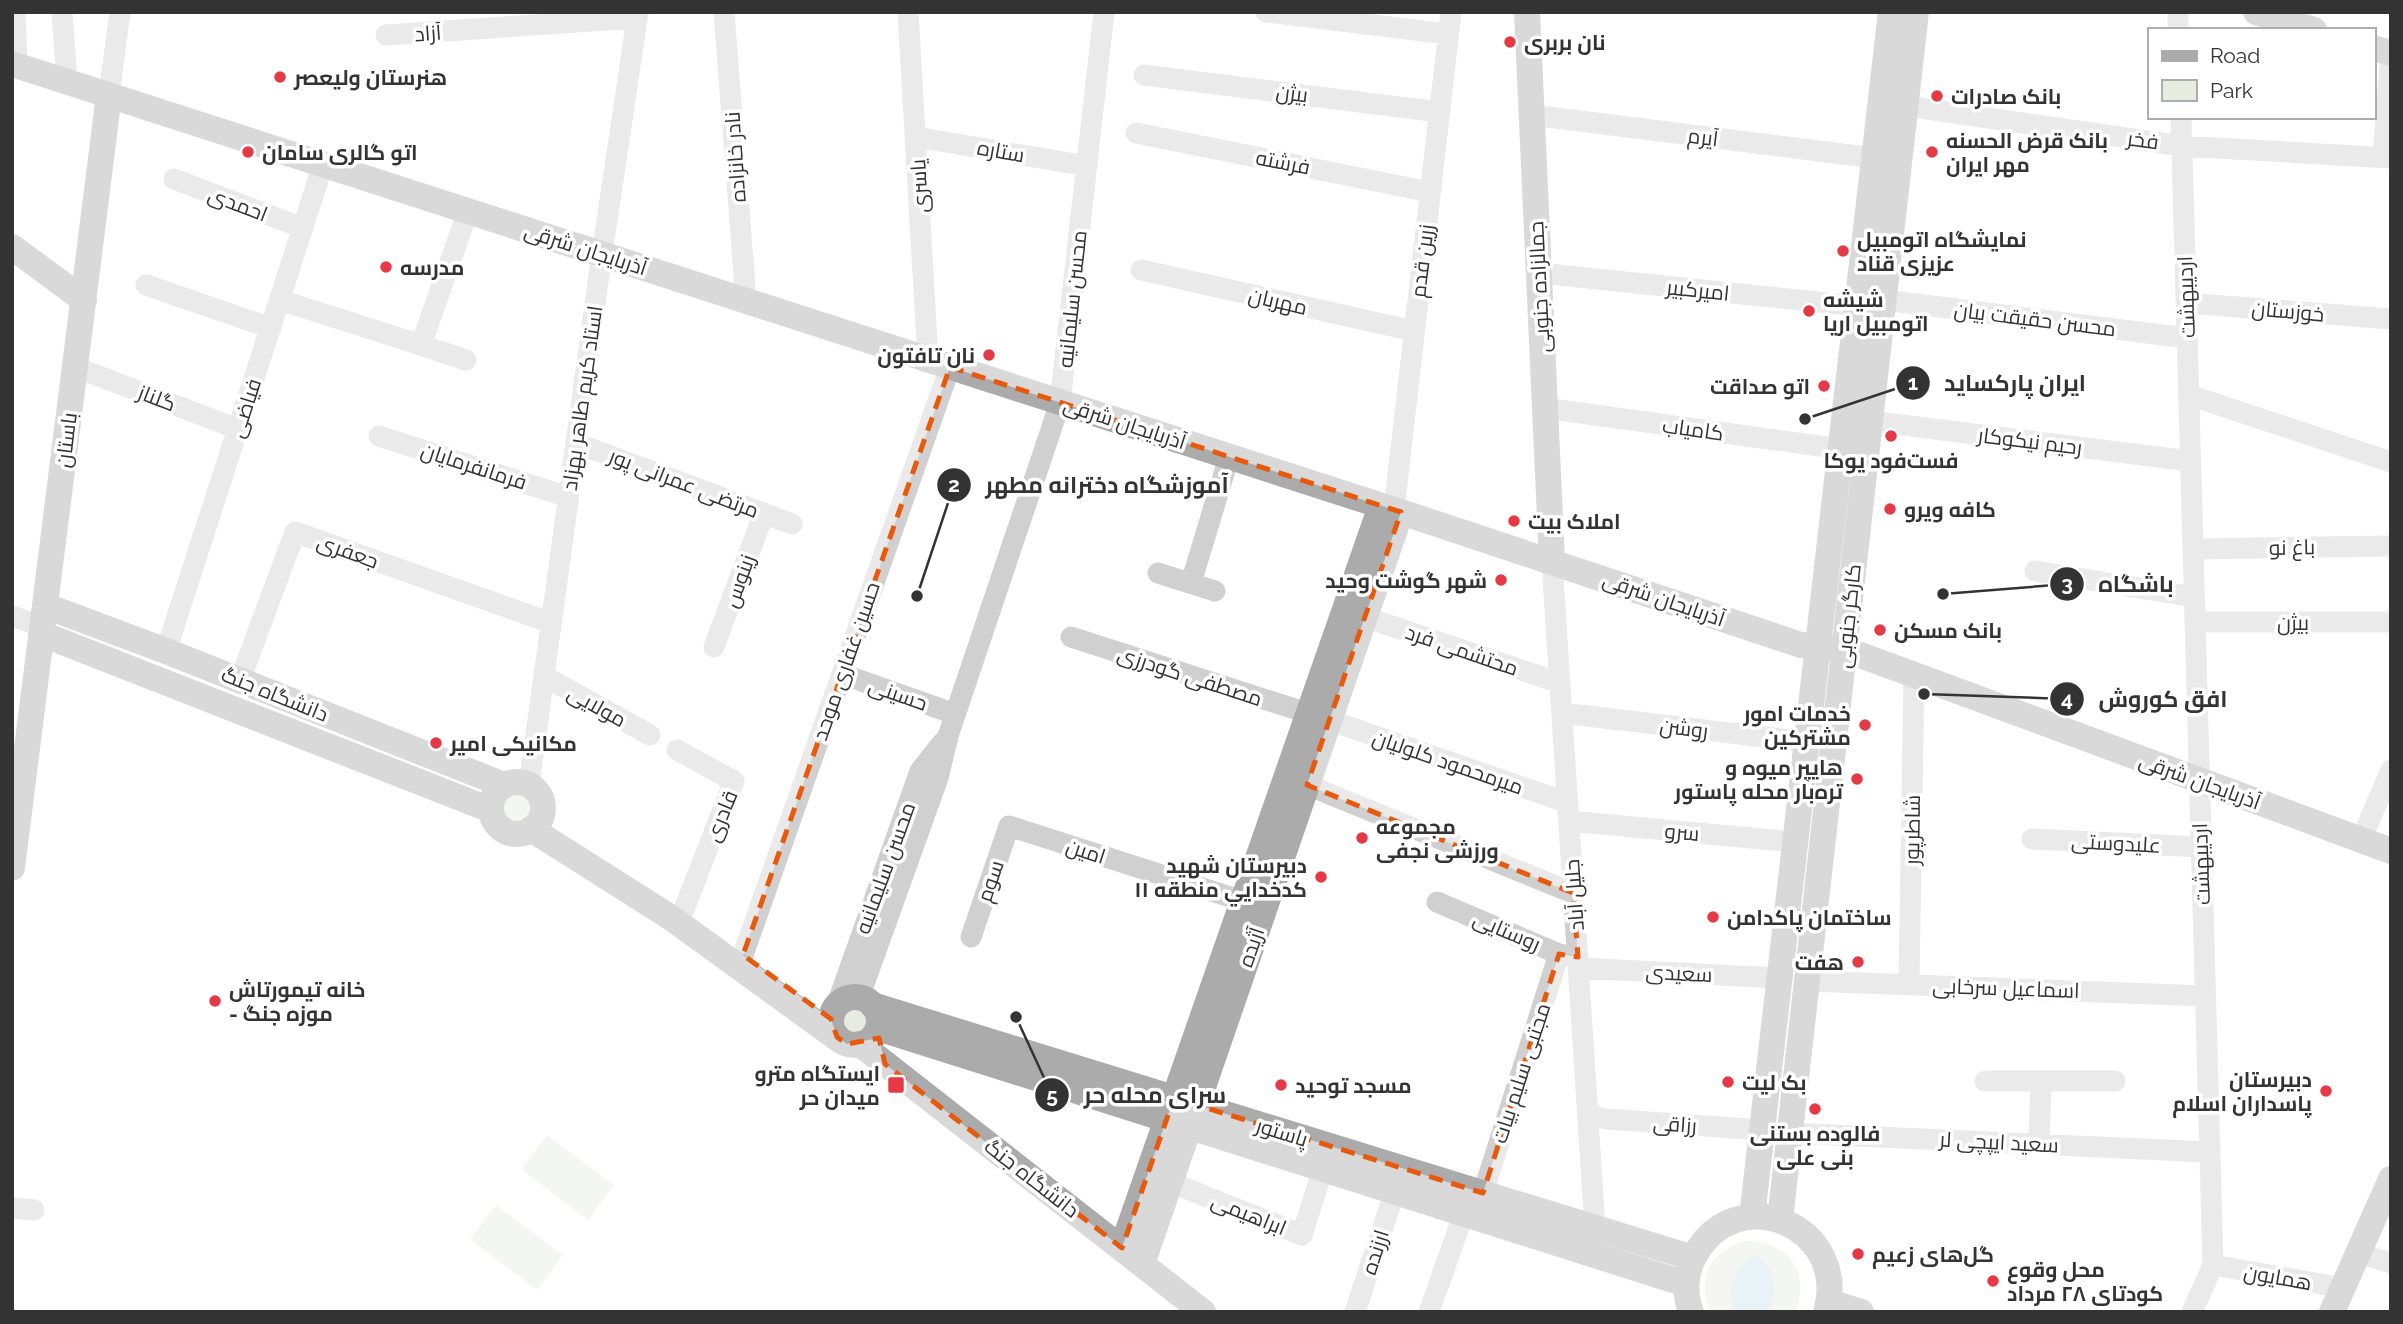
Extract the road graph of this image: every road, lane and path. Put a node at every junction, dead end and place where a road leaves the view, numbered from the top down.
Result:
1 (15, 12) edge
2 (62, 12) edge
3 (120, 12) edge
4 (724, 12) edge
5 (908, 12) edge
6 (1104, 12) edge
7 (1266, 12) edge
8 (1451, 12) edge
9 (1527, 12) edge
10 (1891, 12) edge
11 (1916, 12) edge
12 (2256, 12) edge
13 (638, 15) edge
14 (416, 23) edge
15 (2308, 28) edge
16 (1448, 34) junction
17 (386, 35) dead end
18 (2391, 53) edge
19 (15, 65) edge
20 (1144, 75) dead end
21 (67, 82) junction
22 (108, 95) junction
23 (1906, 106) junction
24 (1439, 112) junction
25 (1532, 115) junction
26 (2181, 119) edge
27 (1136, 133) dead end
28 (916, 136) junction
29 (2182, 146) junction
30 (1874, 158) junction
31 (2387, 158) edge
32 (323, 165) junction
33 (1087, 166) junction
34 (174, 179) dead end
35 (1430, 192) junction
36 (468, 211) junction
37 (303, 228) junction
38 (12, 247) edge
39 (602, 255) junction
40 (1141, 270) dead end
41 (1539, 273) junction
42 (146, 285) dead end
43 (84, 300) junction
44 (280, 300) junction
45 (1884, 300) junction
46 (746, 301) junction
47 (2186, 303) junction
48 (1857, 306) junction
49 (2391, 319) edge
50 (271, 328) junction
51 (1414, 331) junction
52 (2187, 338) junction
53 (421, 345) junction
54 (466, 360) dead end
55 (939, 363) junction
56 (75, 367) junction
57 (2189, 394) junction
58 (1060, 402) junction
59 (1545, 408) junction
60 (1870, 421) junction
61 (238, 429) junction
62 (379, 436) dead end
63 (576, 443) junction
64 (1841, 449) junction
65 (1229, 457) junction
66 (2190, 461) junction
67 (2391, 463) edge
68 (568, 497) junction
69 (1392, 509) junction
70 (764, 513) junction
71 (792, 524) dead end
72 (2391, 546) edge
73 (2193, 549) junction
74 (1552, 562) junction
75 (2035, 571) dead end
76 (1158, 573) dead end
77 (1191, 583) junction
78 (1215, 591) dead end
79 (2194, 597) junction
80 (12, 616) edge
81 (1364, 617) junction
82 (43, 622) junction
83 (2195, 622) junction
84 (2391, 622) edge
85 (551, 623) junction
86 (1071, 637) dead end
87 (714, 648) dead end
88 (1831, 648) junction
89 (166, 651) junction
90 (842, 674) junction
91 (1914, 675) junction
92 (544, 676) junction
93 (240, 680) junction
94 (1560, 683) junction
95 (1562, 713) junction
96 (955, 714) junction
97 (1319, 717) junction
98 (650, 735) dead end
99 (1807, 742) junction
100 (677, 750) dead end
101 (2391, 770) edge
102 (2199, 780) junction
103 (516, 785) junction
104 (1307, 785) junction
105 (491, 810) junction
106 (1568, 812) junction
107 (15, 819) edge
108 (535, 825) junction
109 (1009, 826) joint
110 (2032, 839) dead end
111 (2361, 840) junction
112 (1796, 842) junction
113 (2201, 847) junction
114 (2391, 851) edge
115 (12, 868) edge
116 (1573, 893) junction
117 (1243, 901) junction
118 (1437, 902) dead end
119 (683, 912) junction
120 (971, 937) dead end
121 (743, 955) junction
122 (1572, 960) junction
123 (1780, 978) junction
124 (1807, 981) junction
125 (1909, 984) junction
126 (2205, 996) junction
127 (857, 1022) junction
128 (1985, 1081) dead end
129 (2041, 1081) junction
130 (2115, 1081) dead end
131 (1182, 1112) junction
132 (1588, 1114) junction
133 (1224, 1126) junction
134 (1762, 1130) junction
135 (1789, 1133) junction
136 (2039, 1144) junction
137 (2209, 1152) junction
138 (1323, 1169) junction
139 (2391, 1179) edge
140 (1170, 1182) junction
141 (1426, 1188) junction
142 (1395, 1191) junction
143 (1483, 1193) junction
144 (12, 1208) edge
145 (34, 1210) dead end
146 (1464, 1213) junction
147 (1752, 1217) junction
148 (1780, 1220) junction
149 (1595, 1228) junction
150 (2358, 1253) junction
151 (1132, 1256) junction
152 (1693, 1258) junction
153 (2391, 1263) edge
154 (2213, 1265) junction
155 (1686, 1284) junction
156 (2337, 1300) edge
157 (1827, 1307) edge
158 (1425, 1308) edge
159 (1203, 1312) edge
160 (1355, 1312) edge
161 (1691, 1312) edge
162 (1861, 1312) edge
163 (2192, 1312) edge

1 - 19 street
2 - 21 street
3 - 22 street, باستان
4 - 46 street, نادر خانزاده
5 - 28 street, یاسری
6 - 33 street, محسن سلیمانیه
7 - 16 street
8 - 16 street, زرین قدم
9 - 25 main road, جمالزاده جنوبی
10 - 30 main road, کارگر جنوبی
11 - 23 main road, کارگر جنوبی
12 - 15 main road
13 - 14 street, آزاد
13 - 39 street, استاد کریم طاهر بهزاد
14 - 17 street, آزاد
16 - 24 street, زرین قدم
18 - 31 street, فخر
19 - 21 main road, آذربایجان شرقی
20 - 24 street, بیژن
21 - 22 main road, آذربایجان شرقی
22 - 32 main road, آذربایجان شرقی
22 - 43 main road, باستان
23 - 29 street, فخر
23 - 45 main road, کارگر جنوبی
24 - 35 street, زرین قدم
25 - 30 street, آیرم
25 - 41 main road, جمالزاده جنوبی
26 - 29 street, اردیبهشت
27 - 35 street, فرشته
28 - 33 street, ستاره
28 - 55 street, یاسری
29 - 31 street, فخر
29 - 47 street, اردیبهشت
30 - 48 main road, کارگر جنوبی
32 - 36 main road, آذربایجان شرقی
32 - 37 street, فیاضی
33 - 58 street, محسن سلیمانیه
34 - 37 street, احمدی
35 - 51 street, زرین قدم
36 - 39 main road, آذربایجان شرقی
36 - 53 street
37 - 44 street, فیاضی
38 - 43 main road
39 - 46 main road, آذربایجان شرقی
39 - 63 street, استاد کریم طاهر بهزاد
40 - 51 street, مهربان
41 - 48 street, امیرکبیر
41 - 59 main road, جمالزاده جنوبی
42 - 50 street
43 - 56 main road, باستان
44 - 50 street, فیاضی
44 - 53 street
45 - 52 street, محسن حقیقت بیان
45 - 60 main road, کارگر جنوبی
46 - 55 main road, آذربایجان شرقی
47 - 49 street, خوزستان
47 - 52 street, اردیبهشت
48 - 64 main road, کارگر جنوبی
50 - 61 street, فیاضی
51 - 69 street, زرین قدم
52 - 57 street, اردیبهشت
53 - 54 street
55 - 58 main road, آذربایجان شرقی
55 - 90 street, حسین غفاری موحد
56 - 61 street, گلناز
56 - 82 main road, باستان
57 - 66 street, اردیبهشت
57 - 67 street
58 - 65 main road, آذربایجان شرقی
58 - 96 street, محسن سلیمانیه
59 - 64 street, کامیاب
59 - 74 main road, جمالزاده جنوبی
60 - 66 street, رحیم نیکوکار
60 - 88 main road, کارگر جنوبی
61 - 89 street, فیاضی
62 - 68 street, فرمانفرمایان
63 - 68 street, استاد کریم طاهر بهزاد
63 - 70 street, مرتضی عمرانی پور
64 - 88 main road, کارگر جنوبی
65 - 69 main road, آذربایجان شرقی
65 - 77 street
66 - 73 street, اردیبهشت
68 - 85 street, استاد کریم طاهر بهزاد
69 - 74 main road, آذربایجان شرقی
69 - 81 main road, آژیده
69 - 97 main road, آژیده
70 - 71 street, مرتضی عمرانی پور
70 - 87 street, زینوس
72 - 73 street, باغ نو
73 - 79 street, اردیبهشت
74 - 88 main road, آذربایجان شرقی
74 - 94 street, جلیل آباد
75 - 79 street
76 - 77 street
77 - 78 street
79 - 83 street, اردیبهشت
80 - 82 street
81 - 94 street, محتشمی فرد
81 - 97 main road, آژیده
82 - 89 main road, دانشگاه جنگ
82 - 105 main road, دانشگاه جنگ
82 - 107 main road, باستان
83 - 84 street, بیژن
83 - 102 street, اردیبهشت
85 - 92 street, استاد کریم طاهر بهزاد
85 - 93 street, جعفری
86 - 97 street, مصطفی گودرزی
88 - 91 main road, آذربایجان شرقی
88 - 99 main road, کارگر جنوبی
88 - 124 main road, کارگر جنوبی
89 - 93 main road, دانشگاه جنگ
90 - 96 street, حسینی
90 - 121 street, حسین غفاری موحد
91 - 102 main road, آذربایجان شرقی
91 - 125 street, شاطرپور
92 - 98 street, مولایی
92 - 103 street, استاد کریم طاهر بهزاد
93 - 103 main road, دانشگاه جنگ
94 - 95 street, جلیل آباد
95 - 99 street, روشن
95 - 106 street, جلیل آباد
96 - 127 street, محسن سلیمانیه
97 - 104 main road, آژیده
97 - 106 street, میرمحمود کلولیان
97 - 117 main road, آژیده
99 - 112 main road, کارگر جنوبی
100 - 119 street, قادری
101 - 111 street
102 - 111 main road, آذربایجان شرقی
102 - 113 street, اردیبهشت
103 - 105 main road
103 - 108 main road
104 - 116 street
104 - 131 main road, آژیده
105 - 108 main road
106 - 112 street, سرو
106 - 116 street, جلیل آباد
107 - 115 main road, باستان
108 - 119 main road, دانشگاه جنگ
108 - 127 main road, دانشگاه جنگ
109 - 117 street, امین
109 - 120 street, سوم
110 - 113 street, علیدوستی
111 - 114 main road, آذربایجان شرقی
112 - 123 main road, کارگر جنوبی
113 - 126 street, اردیبهشت
116 - 122 street, جلیل آباد
117 - 131 main road, آژیده
118 - 122 street, روستایی
119 - 121 main road, دانشگاه جنگ
121 - 127 main road, دانشگاه جنگ
122 - 123 street, سعیدی
122 - 132 street, جلیل آباد
122 - 143 street, مجتبی سلیم بیات
123 - 134 main road, کارگر جنوبی
124 - 125 street, اسماعیل سرخابی
124 - 135 main road, کارگر جنوبی
125 - 126 street, اسماعیل سرخابی
126 - 137 street, اردیبهشت
127 - 131 main road, پاستور
127 - 151 main road, دانشگاه جنگ
128 - 129 street
129 - 130 street
129 - 136 street
131 - 133 main road, پاستور
131 - 140 main road, آژیده
131 - 151 main road, آژیده
132 - 134 street, رزاقی
132 - 149 street, جلیل آباد
133 - 138 main road, پاستور
133 - 141 main road, پاستور
134 - 147 main road, کارگر جنوبی
135 - 136 street, سعید ایپچی لر
135 - 148 main road, کارگر جنوبی
136 - 137 street, سعید ایپچی لر
137 - 154 street, اردیبهشت
138 - 140 street, ابراهیمی
138 - 142 main road, پاستور
139 - 150 main road
140 - 151 main road, آژیده
141 - 142 main road, پاستور
141 - 143 main road, پاستور
141 - 146 main road, پاستور
142 - 160 street, ارزنده
143 - 149 main road, پاستور
144 - 145 street
146 - 155 main road, پاستور
146 - 158 street
147 - 148 main road
147 - 152 main road
148 - 157 main road
149 - 152 main road, پاستور
150 - 153 street
150 - 156 main road
151 - 159 main road, دانشگاه جنگ
152 - 155 main road
154 - 156 street, همایون
154 - 163 street, اردیبهشت
155 - 161 main road
157 - 162 main road

